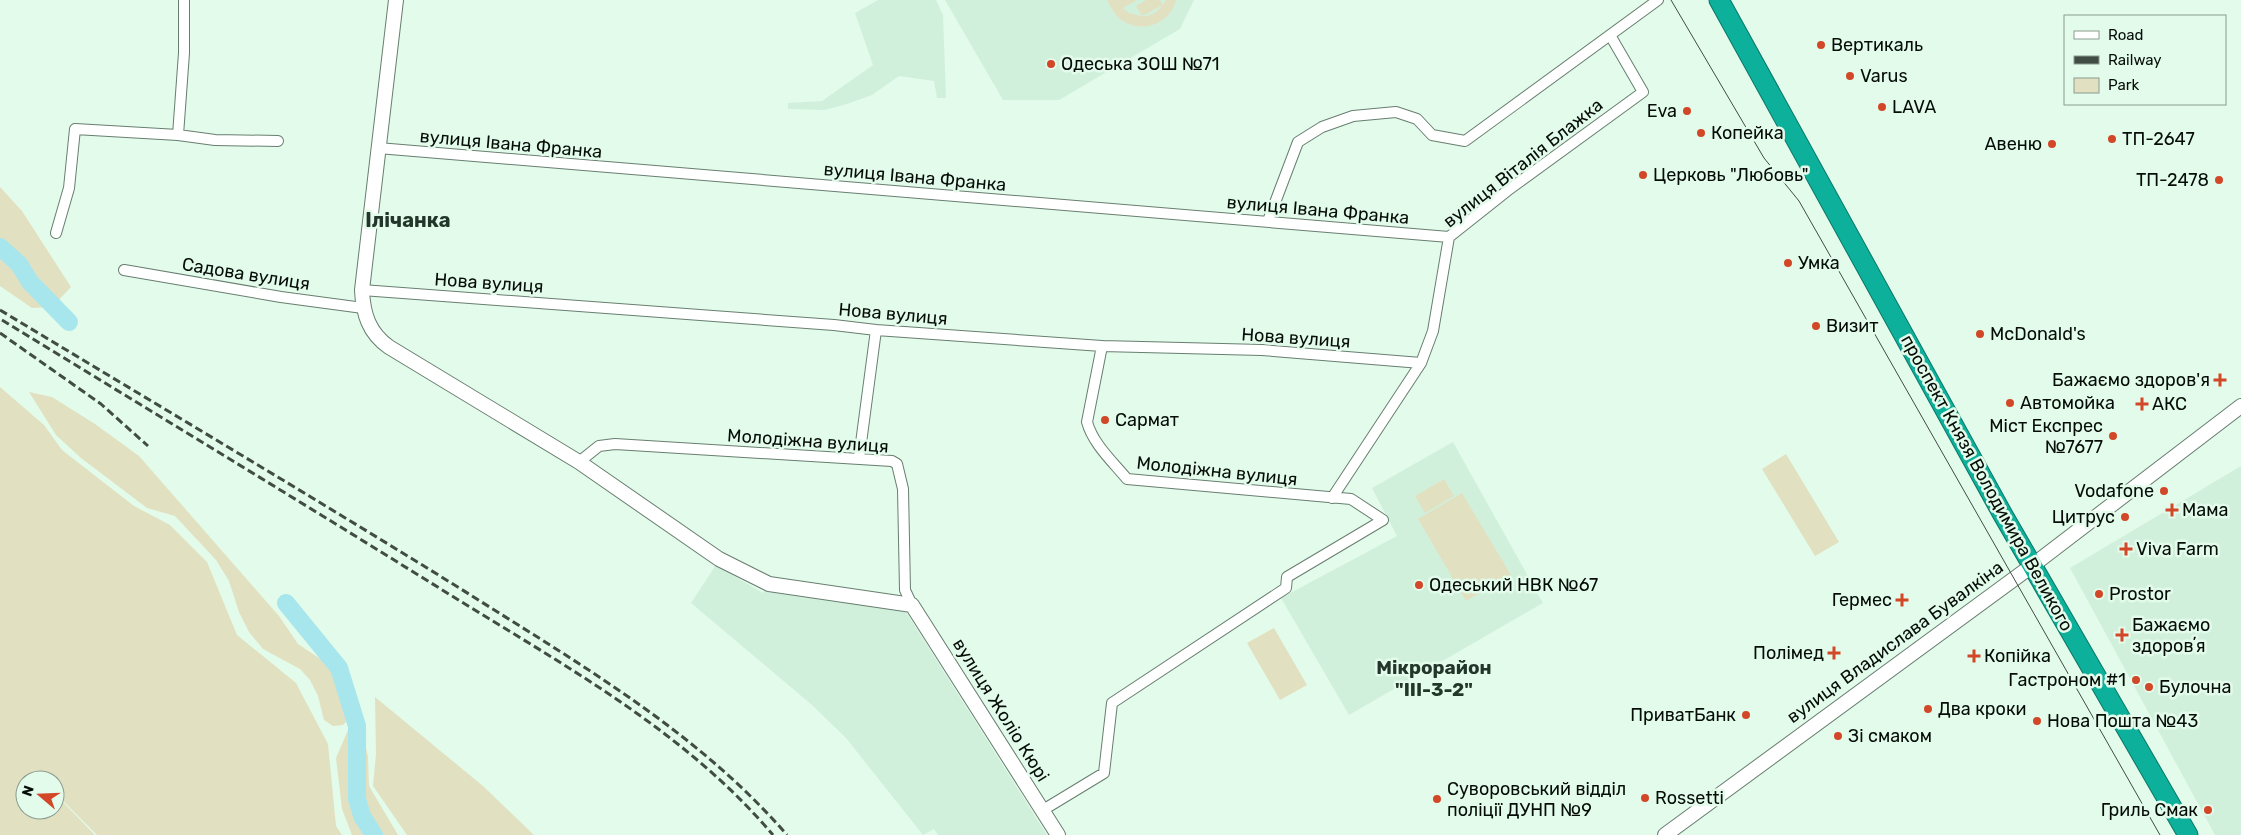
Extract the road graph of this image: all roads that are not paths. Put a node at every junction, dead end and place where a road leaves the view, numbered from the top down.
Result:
1 (184, 0) edge
2 (396, 0) edge
3 (1658, 0) edge
4 (1719, 0) edge
5 (1610, 36) junction
6 (178, 135) junction
7 (278, 142) dead end
8 (378, 148) junction
9 (1268, 221) junction
10 (56, 233) dead end
11 (1449, 237) junction
12 (124, 270) dead end
13 (362, 290) junction
14 (363, 308) junction
15 (876, 330) junction
16 (1102, 346) junction
17 (1421, 363) junction
18 (2241, 406) edge
19 (859, 458) junction
20 (579, 462) junction
21 (1332, 498) junction
22 (2033, 565) junction
23 (912, 605) junction
24 (1043, 810) junction
25 (1058, 835) edge
26 (1665, 835) edge
27 (2188, 835) edge

1 - 6 street
2 - 8 street
3 - 5 street
4 - 22 highway, проспект Князя Володимира Великого
5 - 9 street
5 - 11 street, вулиця Віталія Блажка
6 - 7 street
6 - 10 street
8 - 9 street, вулиця Івана Франка
8 - 13 street
9 - 11 street, вулиця Івана Франка
11 - 17 street, вулиця Віталія Блажка
12 - 14 street, Садова вулиця
13 - 14 street
13 - 15 street, Нова вулиця
14 - 20 street
15 - 16 street, Нова вулиця
15 - 19 street
16 - 17 street, Нова вулиця
16 - 21 street, Молодіжна вулиця
17 - 21 street, вулиця Віталія Блажка
18 - 22 street, вулиця Владислава Бувалкіна
19 - 20 street, Молодіжна вулиця
19 - 23 street, Молодіжна вулиця
20 - 23 street
21 - 24 street
22 - 26 street, вулиця Владислава Бувалкіна
22 - 27 highway, проспект Князя Володимира Великого
23 - 24 street, вулиця Жоліо Кюрі
24 - 25 street, вулиця Жоліо Кюрі

